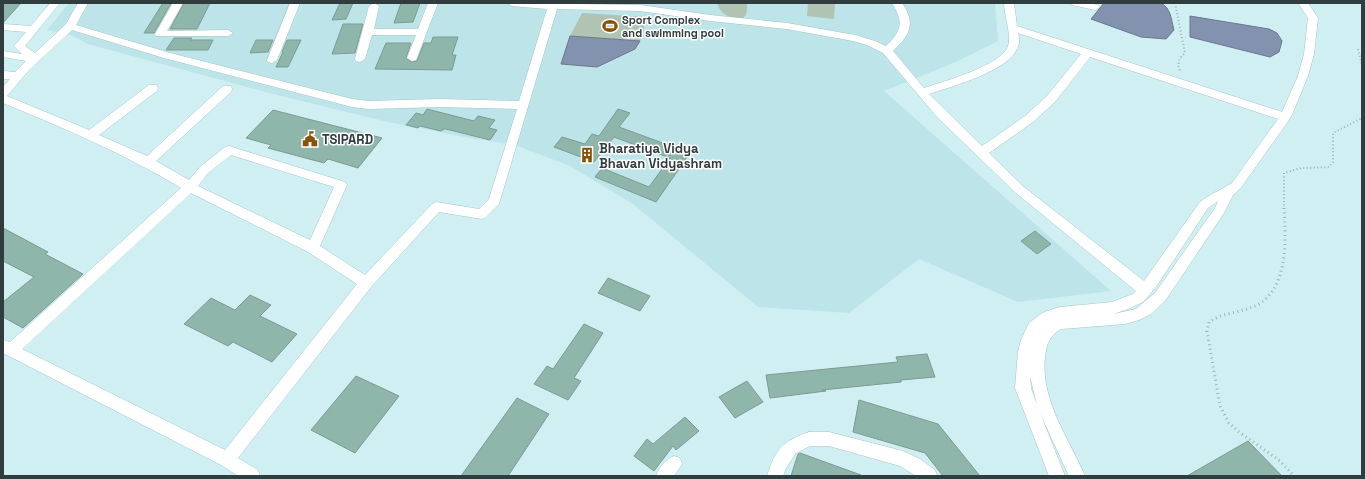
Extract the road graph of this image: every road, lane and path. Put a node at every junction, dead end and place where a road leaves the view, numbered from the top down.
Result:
1 (55, 3) edge
2 (83, 3) edge
3 (178, 3) edge
4 (295, 3) edge
5 (433, 3) edge
6 (512, 3) edge
7 (897, 3) edge
8 (1009, 3) edge
9 (1075, 3) edge
10 (1175, 3) edge
11 (1303, 3) edge
12 (553, 4) edge
13 (644, 5) edge
14 (374, 6) dead end
15 (1095, 7) dead end
16 (70, 26) junction
17 (3, 27) edge
18 (1012, 28) junction
19 (33, 29) junction
20 (368, 32) junction
21 (422, 32) junction
22 (228, 33) dead end
23 (1358, 49) dead end
24 (887, 50) junction
25 (1088, 52) junction
26 (3, 54) edge
27 (412, 58) dead end
28 (35, 59) junction
29 (360, 59) dead end
30 (272, 60) dead end
31 (1362, 66) edge
32 (3, 75) edge
33 (18, 76) junction
34 (1193, 86) junction
35 (153, 88) dead end
36 (228, 89) dead end
37 (922, 93) junction
38 (4, 100) edge
39 (523, 105) junction
40 (1285, 117) junction
41 (1362, 118) edge
42 (90, 136) junction
43 (981, 153) junction
44 (148, 162) junction
45 (190, 186) junction
46 (1228, 192) junction
47 (313, 248) junction
48 (366, 283) junction
49 (1145, 290) junction
50 (1040, 330) junction
51 (7, 348) edge
52 (227, 460) junction
53 (252, 476) edge
54 (775, 476) edge
55 (929, 476) edge
56 (1057, 476) edge
57 (1077, 476) edge
58 (1294, 476) edge

1 - 19 street
2 - 16 street
3 - 22 street
4 - 30 street
5 - 21 street
6 - 12 street
7 - 24 street
8 - 18 street
9 - 15 street
10 - 34 path
11 - 40 street
12 - 13 street
12 - 39 street
13 - 24 street
14 - 20 street
16 - 28 street
16 - 39 street
17 - 19 street
18 - 25 street
18 - 37 street
19 - 28 street
20 - 21 street
20 - 29 street
21 - 27 street
23 - 31 path
24 - 37 street
25 - 34 street
25 - 43 street
26 - 28 street
28 - 33 street
28 - 38 street
32 - 33 street
33 - 38 street
34 - 40 street
35 - 42 street
36 - 44 street
37 - 43 street
38 - 42 street
39 - 48 street
40 - 46 street
41 - 58 path
42 - 44 street
43 - 49 street
44 - 45 street
45 - 47 street
45 - 47 street
45 - 51 street
46 - 49 street
46 - 50 street
47 - 48 street
48 - 52 street
49 - 50 street
50 - 56 street
50 - 57 street
51 - 52 street
52 - 53 street
54 - 55 street

